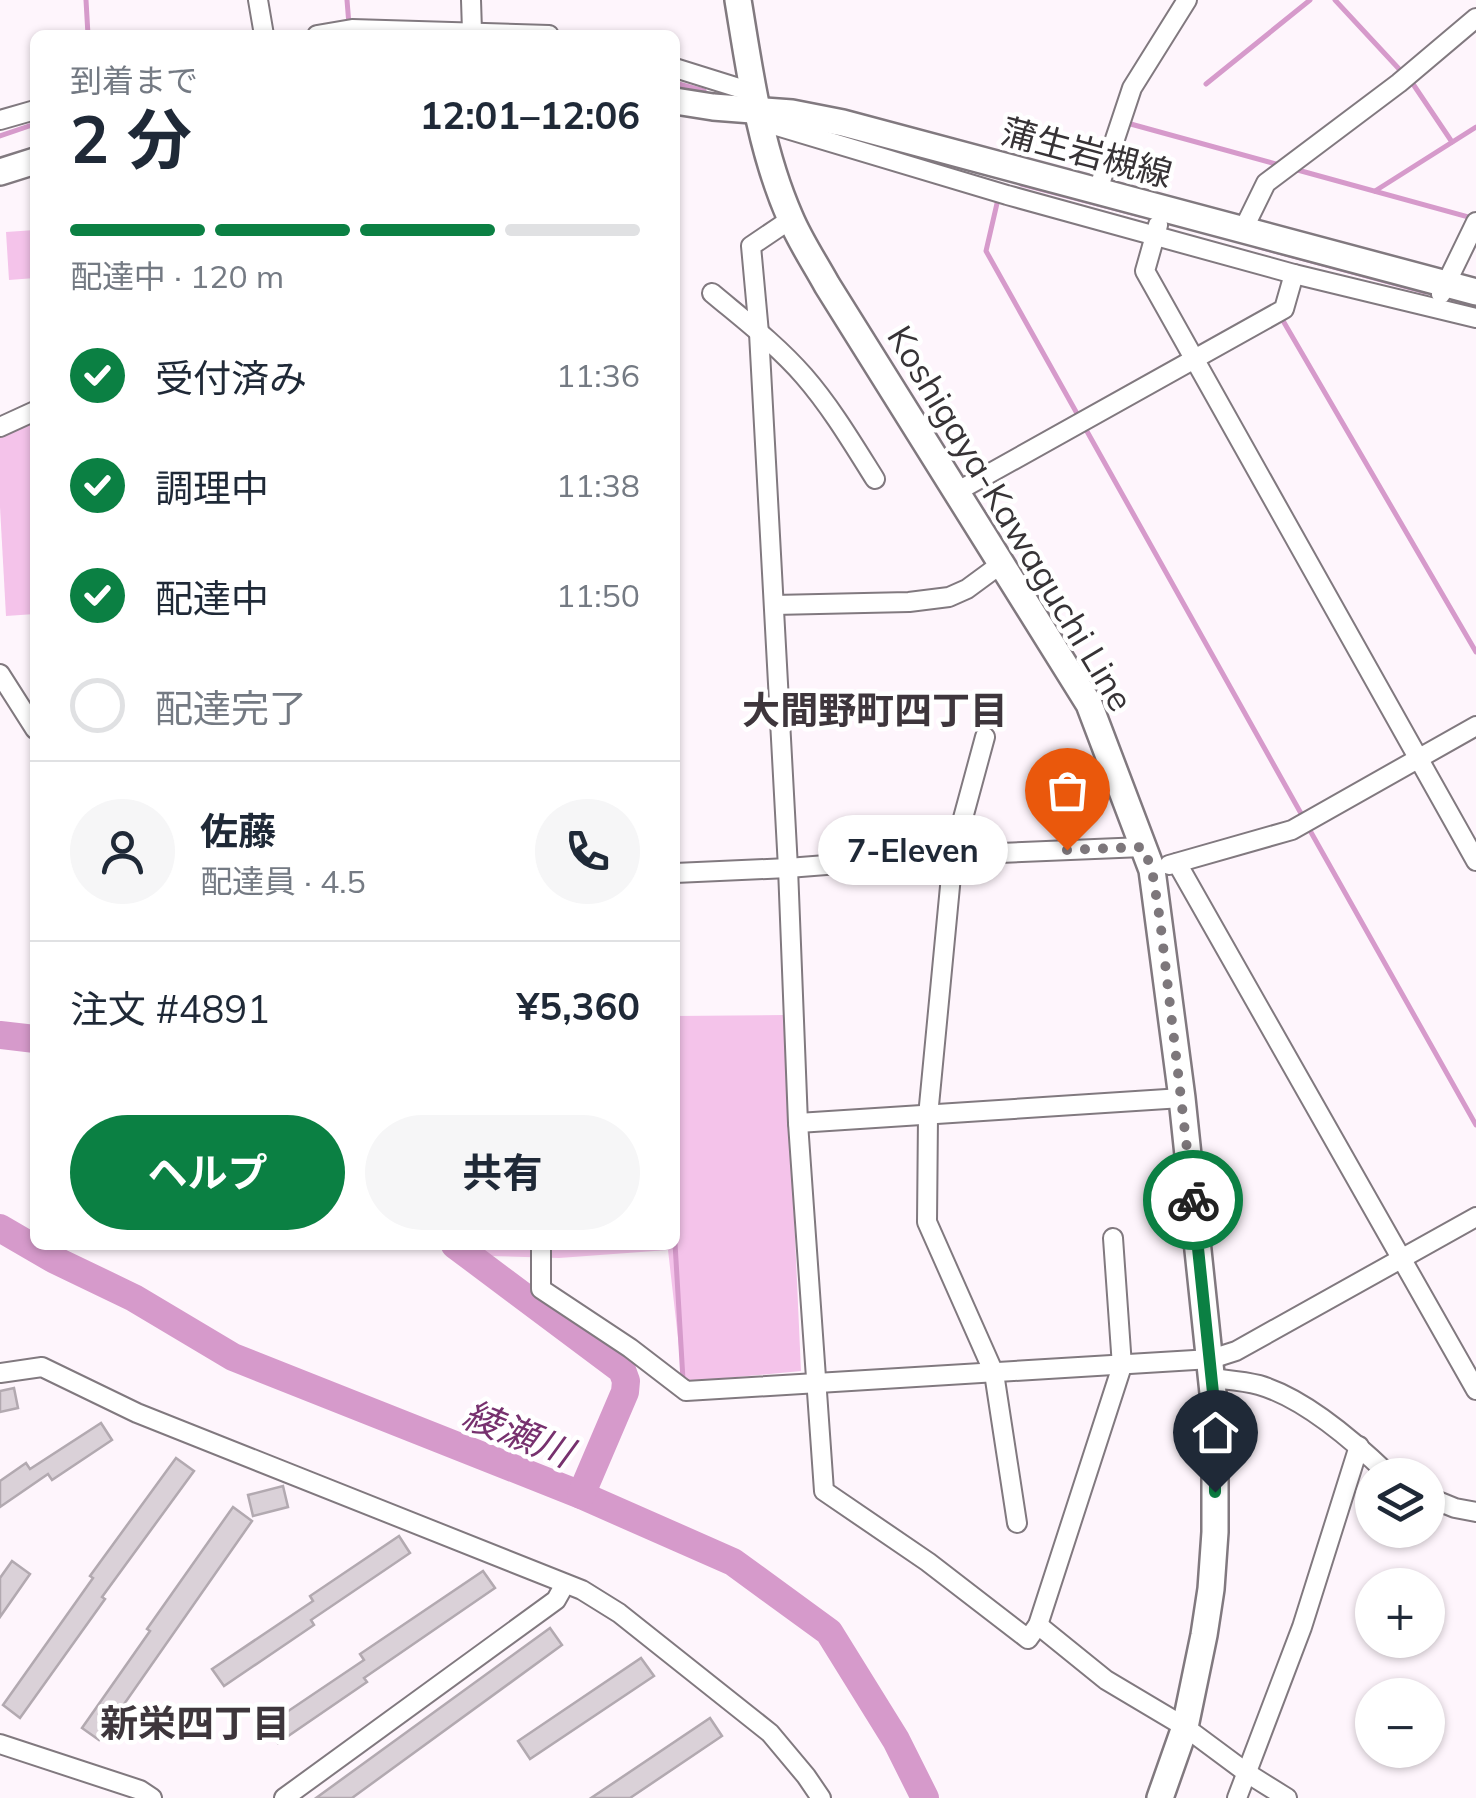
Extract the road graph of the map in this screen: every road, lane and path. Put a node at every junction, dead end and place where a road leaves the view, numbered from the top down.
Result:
1 (258, 0) edge
2 (471, 0) edge
3 (738, 0) edge
4 (1188, 0) edge
5 (1476, 18) edge
6 (263, 30) edge
7 (346, 30) edge
8 (412, 30) edge
9 (472, 30) edge
10 (680, 70) edge
11 (680, 102) edge
12 (758, 108) junction
13 (30, 111) edge
14 (0, 120) edge
15 (30, 163) edge
16 (0, 172) edge
17 (1098, 190) junction
18 (1163, 208) junction
19 (791, 219) junction
20 (1476, 222) edge
21 (1243, 230) junction
22 (1155, 235) junction
23 (1294, 274) junction
24 (1476, 292) edge
25 (712, 293) dead end
26 (1440, 295) junction
27 (1476, 318) edge
28 (760, 333) junction
29 (1194, 360) junction
30 (30, 413) edge
31 (0, 426) edge
32 (875, 478) dead end
33 (958, 491) junction
34 (1002, 564) junction
35 (774, 605) junction
36 (0, 674) edge
37 (30, 721) edge
38 (1476, 726) edge
39 (985, 737) dead end
40 (1418, 758) junction
41 (952, 855) junction
42 (1148, 858) junction
43 (1476, 861) edge
44 (1178, 863) junction
45 (788, 868) junction
46 (680, 873) edge
47 (1182, 1098) junction
48 (928, 1116) junction
49 (798, 1124) junction
50 (1476, 1217) edge
51 (1113, 1238) dead end
52 (540, 1250) edge
53 (1400, 1258) junction
54 (1122, 1366) junction
55 (1212, 1369) junction
56 (0, 1373) edge
57 (994, 1373) junction
58 (815, 1383) junction
59 (1476, 1390) edge
60 (1359, 1446) junction
61 (1371, 1458) edge
62 (1445, 1504) edge
63 (1476, 1512) edge
64 (1016, 1523) dead end
65 (565, 1584) junction
66 (1038, 1625) junction
67 (1185, 1727) junction
68 (0, 1744) edge
69 (1247, 1773) junction
70 (142, 1796) edge
71 (284, 1798) edge
72 (821, 1798) edge
73 (1160, 1798) edge
74 (1237, 1798) edge
75 (1287, 1798) edge

1 - 6 street
2 - 9 street
3 - 12 main road, Koshigaya-Kawaguchi Line
4 - 17 street
5 - 21 street
7 - 8 street
10 - 12 street
11 - 12 main road, 蒲生岩槻線
12 - 17 main road, 蒲生岩槻線
12 - 19 main road, Koshigaya-Kawaguchi Line
12 - 22 street
13 - 14 street
15 - 16 main road
17 - 18 main road, 蒲生岩槻線
18 - 21 main road, 蒲生岩槻線
18 - 22 street
19 - 28 street
19 - 33 main road, Koshigaya-Kawaguchi Line
20 - 26 street
21 - 26 main road, 蒲生岩槻線
22 - 23 street
22 - 29 street
23 - 26 street
23 - 29 street
24 - 26 main road, 蒲生岩槻線
25 - 28 street
26 - 27 street
28 - 32 street
28 - 35 street
29 - 33 street
29 - 40 street
30 - 31 street
33 - 34 main road, Koshigaya-Kawaguchi Line
34 - 35 street
34 - 42 main road, Koshigaya-Kawaguchi Line
35 - 45 street
36 - 37 street
38 - 40 street
39 - 41 street
40 - 43 street
40 - 44 street
41 - 42 street
41 - 45 street
41 - 48 street
42 - 44 street
42 - 47 main road, Koshigaya-Kawaguchi Line
44 - 53 street
45 - 46 street
45 - 49 street
47 - 48 street
47 - 55 main road, Koshigaya-Kawaguchi Line
48 - 49 street
48 - 57 street
49 - 58 street
50 - 53 street
51 - 54 street
52 - 58 street
53 - 55 street
53 - 59 street
54 - 55 street
54 - 57 street
54 - 66 street
55 - 60 street
55 - 67 main road, Koshigaya-Kawaguchi Line
56 - 65 street
57 - 58 street
57 - 64 street
58 - 66 street
60 - 61 street
60 - 69 street
62 - 63 street
65 - 71 street
65 - 72 street
66 - 67 street
67 - 69 street
67 - 73 main road, Koshigaya-Kawaguchi Line
68 - 70 street
69 - 74 street
69 - 75 street

